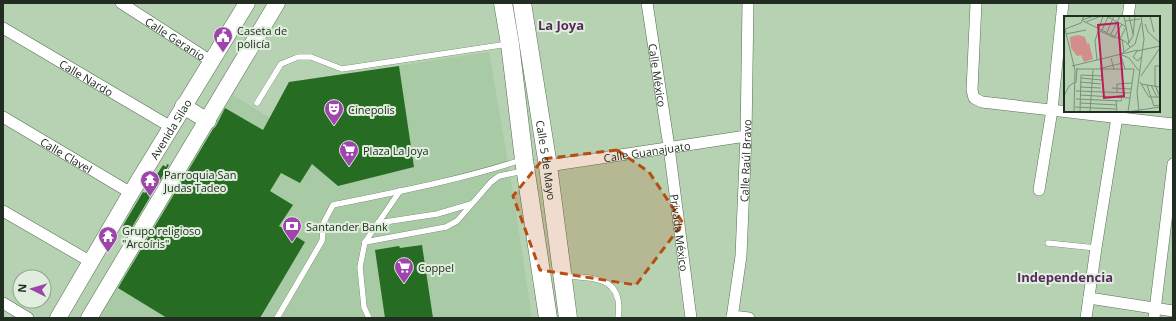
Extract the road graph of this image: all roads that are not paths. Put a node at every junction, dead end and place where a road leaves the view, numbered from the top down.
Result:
1 (121, 3) edge
2 (247, 3) edge
3 (277, 3) edge
4 (503, 3) edge
5 (647, 3) edge
6 (748, 3) edge
7 (976, 3) edge
8 (1063, 3) edge
9 (1130, 3) edge
10 (524, 5) edge
11 (1128, 16) edge
12 (3, 28) edge
13 (510, 44) junction
14 (211, 61) junction
15 (257, 104) dead end
16 (183, 106) junction
17 (1052, 110) junction
18 (1064, 111) edge
19 (1078, 112) edge
20 (1117, 115) edge
21 (3, 118) edge
22 (208, 121) junction
23 (1173, 124) edge
24 (170, 127) junction
25 (746, 136) junction
26 (669, 147) junction
27 (1173, 164) edge
28 (525, 165) junction
29 (548, 166) junction
30 (1039, 190) dead end
31 (400, 191) junction
32 (130, 194) junction
33 (472, 204) junction
34 (3, 211) edge
35 (378, 223) junction
36 (365, 242) junction
37 (1048, 243) dead end
38 (1096, 248) junction
39 (91, 262) junction
40 (562, 276) junction
41 (1089, 298) junction
42 (3, 304) edge
43 (1173, 311) edge
44 (1155, 314) edge
45 (732, 317) edge
46 (28, 318) edge
47 (58, 318) edge
48 (89, 318) edge
49 (276, 318) edge
50 (369, 318) edge
51 (548, 318) edge
52 (568, 318) edge
53 (618, 318) edge
54 (691, 318) edge
55 (749, 318) edge
56 (1086, 318) edge

1 - 14 street, Calle Geranio
2 - 14 street, Avenida Silao
3 - 22 street
4 - 13 main road, Calle 5 de Mayo
5 - 26 street, Calle México
6 - 25 street, Calle Raúl Bravo
7 - 17 street
8 - 17 street
9 - 11 street
10 - 29 main road, Calle 5 de Mayo
12 - 24 street, Calle Nardo
13 - 15 lane
13 - 28 main road, Calle 5 de Mayo
14 - 16 street, Avenida Silao
16 - 22 street
16 - 24 street, Avenida Silao
17 - 18 street
17 - 30 street
19 - 20 street
20 - 23 street
20 - 38 street
21 - 32 street, Calle Clavel
22 - 48 street
24 - 32 street, Avenida Silao
25 - 26 street, Calle Guanajuato
25 - 45 street, Calle Raúl Bravo
26 - 29 street, Calle Guanajuato
26 - 54 street, Privada México
27 - 44 street
28 - 31 lane
28 - 33 lane
28 - 51 main road, Calle 5 de Mayo
29 - 40 main road, Calle 5 de Mayo
31 - 35 lane
31 - 49 lane
32 - 39 street, Avenida Silao
33 - 35 lane
33 - 36 lane
34 - 39 street
35 - 36 lane
36 - 50 lane
37 - 38 lane
38 - 41 street
39 - 47 street, Avenida Silao
40 - 52 main road, Calle 5 de Mayo
40 - 53 lane
41 - 44 street
41 - 56 street
42 - 46 street
43 - 44 street
45 - 55 street

